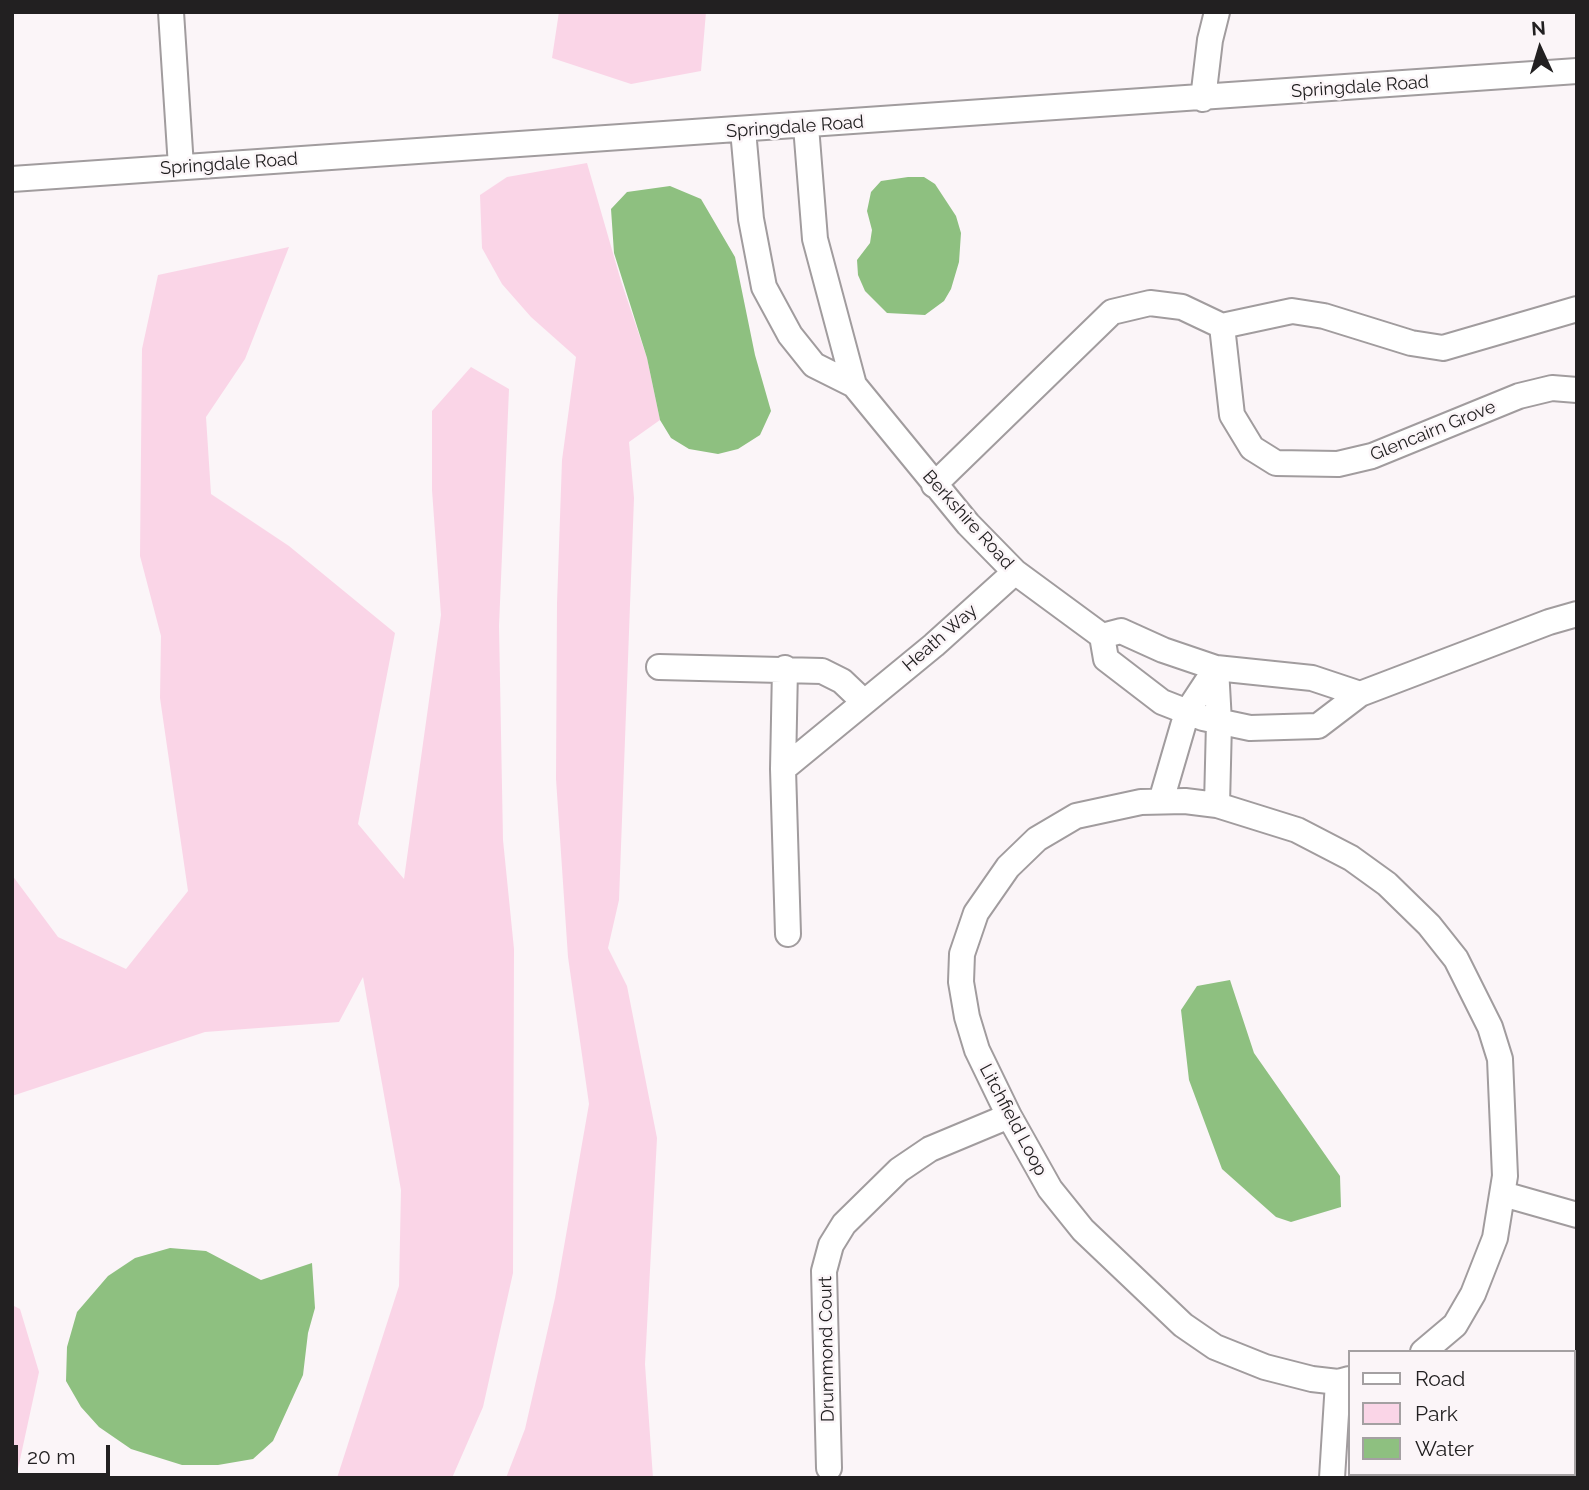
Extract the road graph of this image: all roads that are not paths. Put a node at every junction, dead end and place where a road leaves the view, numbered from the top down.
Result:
1 (171, 12) edge
2 (1217, 12) edge
3 (1577, 71) edge
4 (1203, 99) junction
5 (806, 126) junction
6 (743, 130) junction
7 (181, 167) junction
8 (12, 179) edge
9 (1577, 309) edge
10 (1222, 327) junction
11 (853, 385) junction
12 (1577, 390) edge
13 (934, 485) junction
14 (1015, 572) junction
15 (1577, 614) edge
16 (1102, 636) junction
17 (659, 667) dead end
18 (785, 668) junction
19 (1216, 668) junction
20 (1360, 694) junction
21 (863, 701) junction
22 (1187, 712) junction
23 (1219, 722) junction
24 (783, 769) junction
25 (1161, 801) junction
26 (1217, 805) junction
27 (788, 934) dead end
28 (1009, 1116) junction
29 (1503, 1194) junction
30 (1577, 1215) edge
31 (1425, 1350) edge
32 (1343, 1380) edge
33 (829, 1468) dead end
34 (1332, 1478) edge

1 - 7 street
2 - 4 street
3 - 4 street, Springdale Road
4 - 5 street, Springdale Road
5 - 6 street, Springdale Road
5 - 11 street, Berkshire Road
6 - 7 street, Springdale Road
6 - 11 street, Berkshire Road
7 - 8 street, Springdale Road
9 - 10 street
10 - 12 street, Glencairn Grove
10 - 13 street
11 - 13 street, Berkshire Road
13 - 14 street, Berkshire Road
14 - 16 street, Berkshire Road
14 - 21 street, Heath Way
15 - 20 street, Berkshire Road
16 - 19 street
16 - 22 street, Berkshire Road
17 - 18 street
18 - 21 street
18 - 24 street
19 - 20 street
19 - 22 street
19 - 23 street
20 - 23 street, Berkshire Road
21 - 24 street, Heath Way
22 - 23 street, Berkshire Road
22 - 25 street
23 - 26 street
24 - 27 street
25 - 26 street, Litchfield Loop
25 - 28 street, Litchfield Loop
26 - 29 street, Litchfield Loop
28 - 32 street, Litchfield Loop
28 - 33 street, Drummond Court
29 - 30 street
29 - 31 street, Litchfield Loop
32 - 34 street

